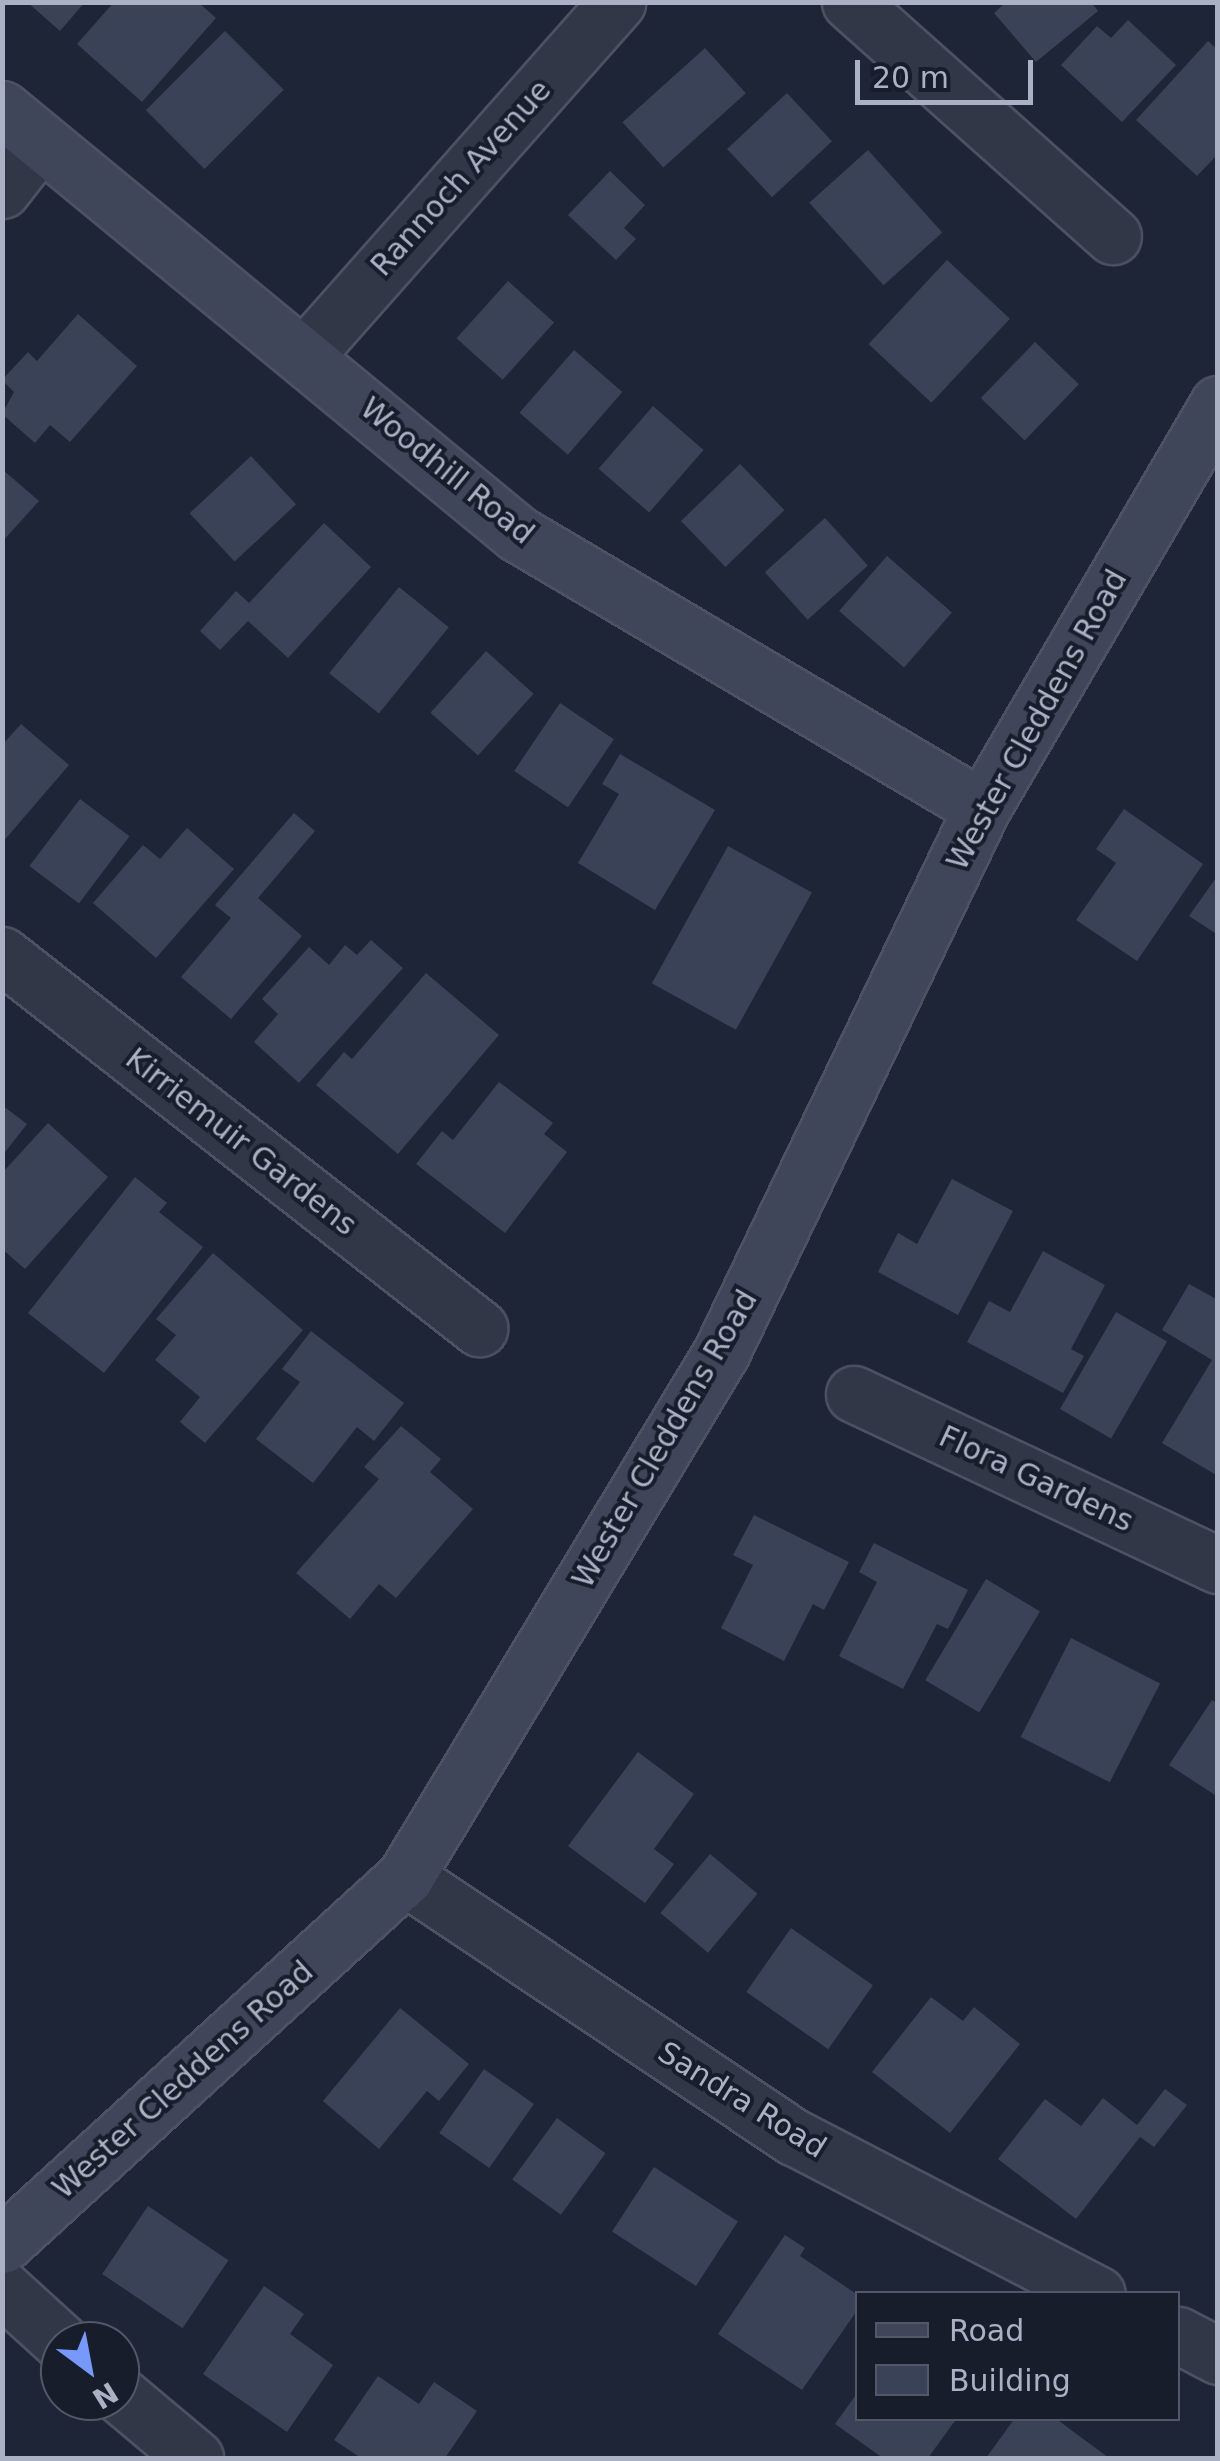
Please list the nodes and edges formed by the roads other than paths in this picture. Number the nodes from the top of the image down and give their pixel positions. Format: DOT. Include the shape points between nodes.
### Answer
graph roads {
  1 [pos="617,2"];
  2 [pos="850,2"];
  3 [pos="20,126"];
  4 [pos="2,190"];
  5 [pos="1113,236"];
  6 [pos="306,354"];
  7 [pos="1218,404"];
  8 [pos="982,808"];
  9 [pos="2,956"];
  10 [pos="479,1328"];
  11 [pos="854,1394"];
  12 [pos="1218,1565"];
  13 [pos="405,1877"];
  14 [pos="2,2245"];
  15 [pos="2,2288"];
  16 [pos="1091,2291"];
  17 [pos="40,2323"];
  18 [pos="1180,2336"];
  19 [pos="1218,2356"];
  20 [pos="140,2413"];
  21 [pos="195,2458"];
  1 -- 6 [label="street, Rannoch Avenue"];
  2 -- 5 [label="street"];
  3 -- 4 [label="street"];
  3 -- 6 [label="street, Woodhill Road"];
  6 -- 8 [label="street, Woodhill Road" via="518,534"];
  7 -- 8 [label="street, Wester Cleddens Road"];
  8 -- 13 [label="street, Wester Cleddens Road" via="722,1353"];
  9 -- 10 [label="street, Kirriemuir Gardens"];
  11 -- 12 [label="street, Flora Gardens"];
  13 -- 14 [label="street, Wester Cleddens Road"];
  13 -- 16 [label="street, Sandra Road" via="794,2138"];
  15 -- 17 [label="street"];
  18 -- 19 [label="street"];
  20 -- 21 [label="street"];
}
